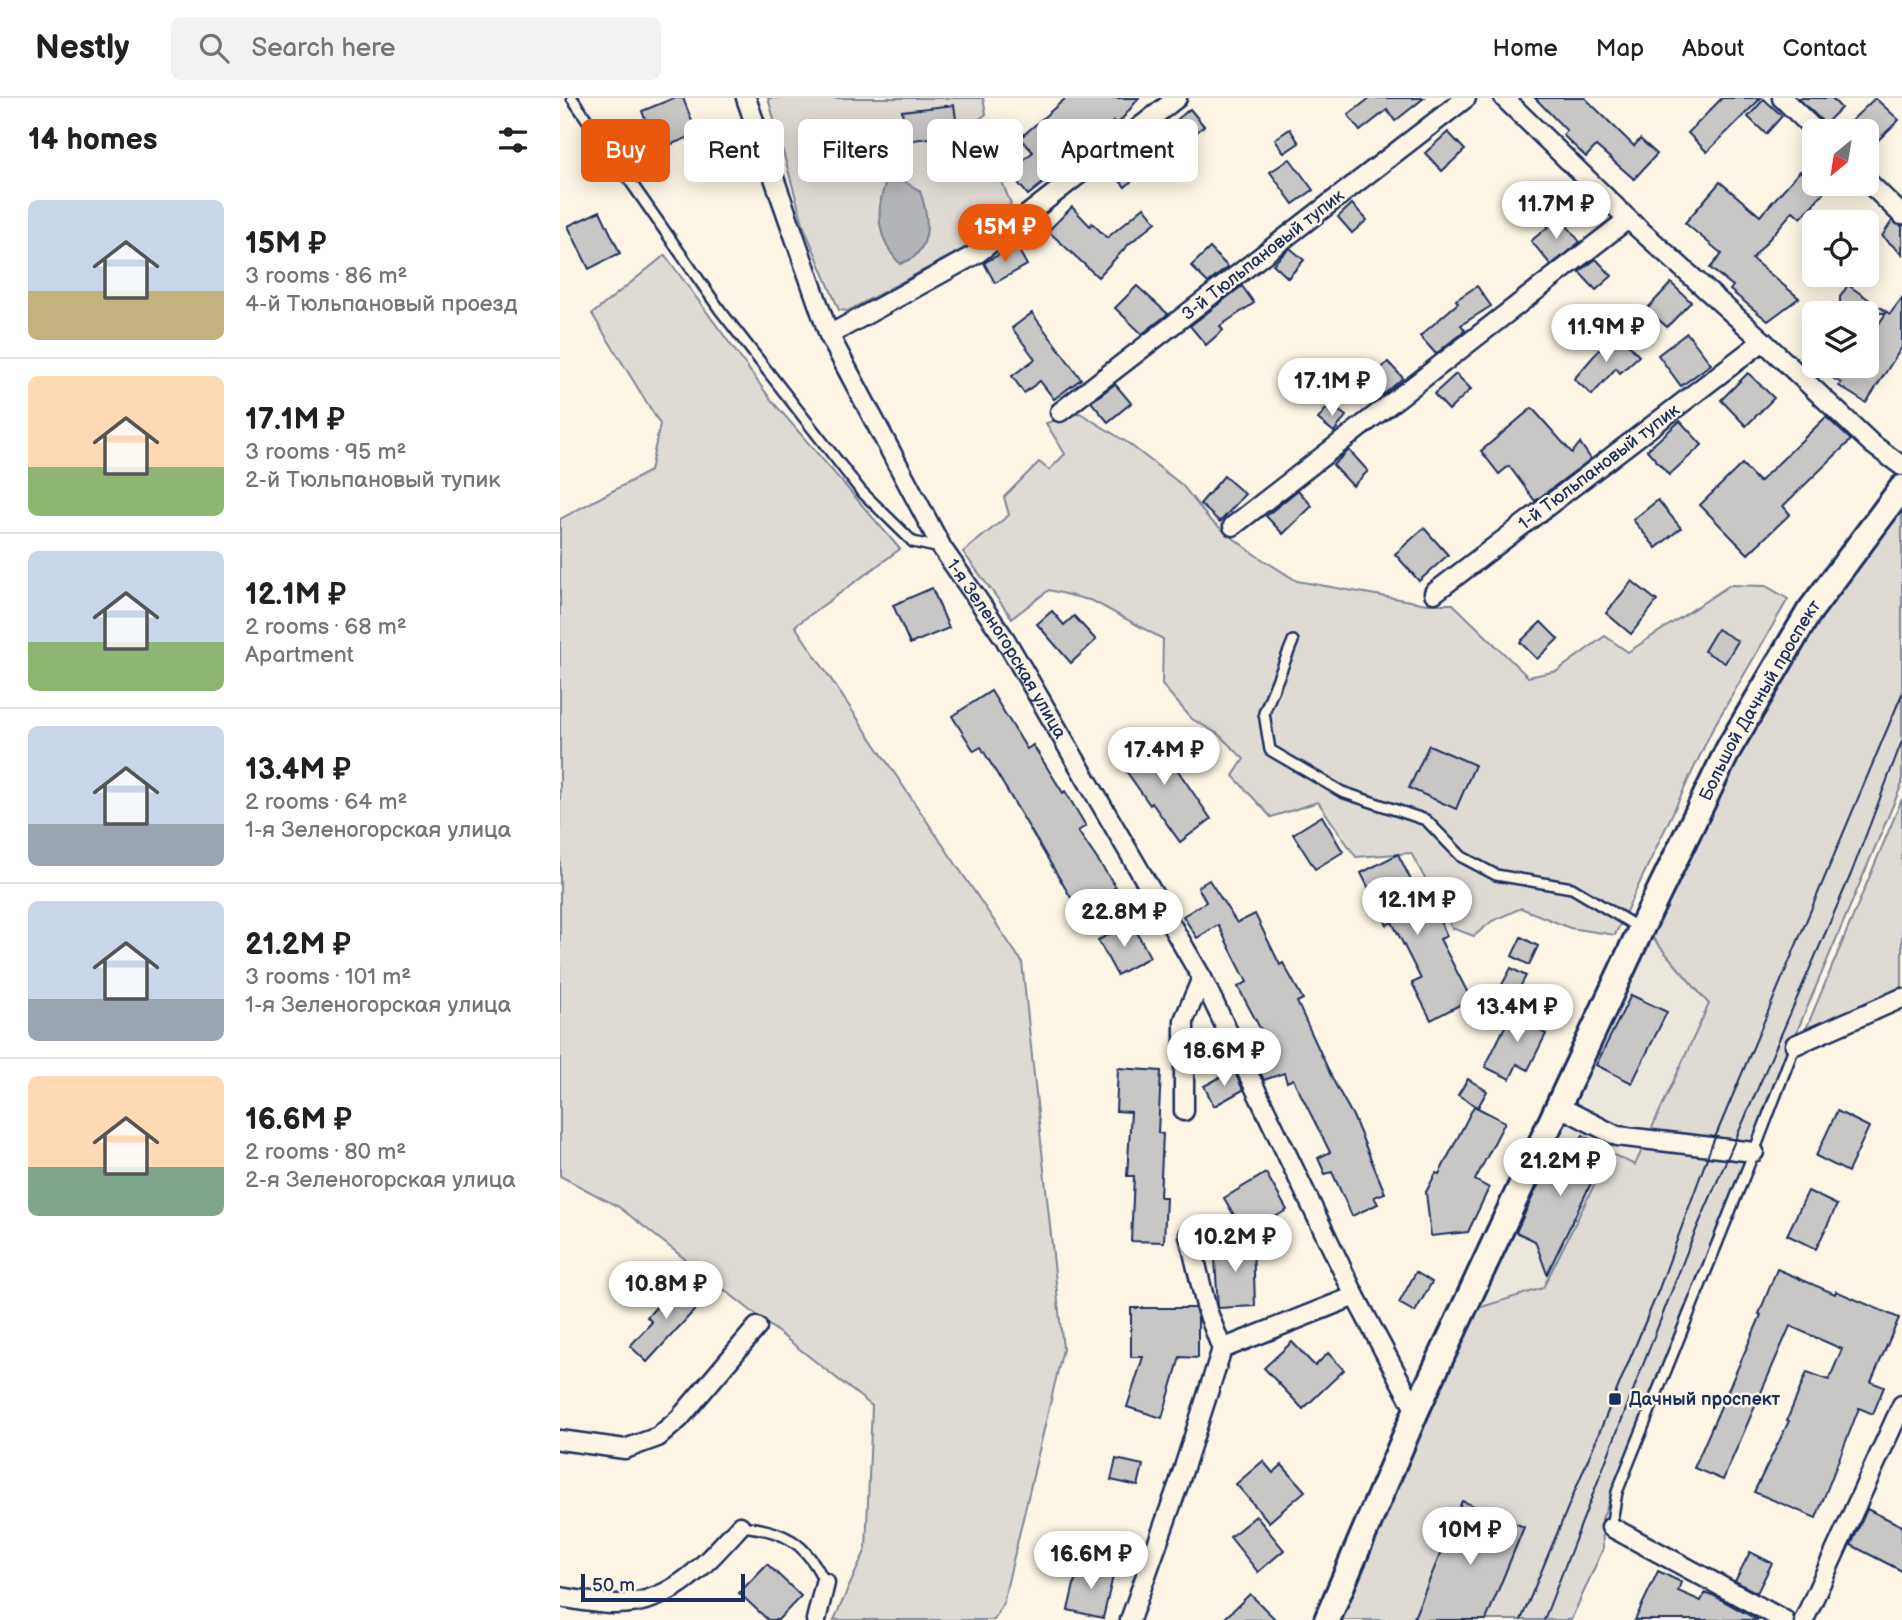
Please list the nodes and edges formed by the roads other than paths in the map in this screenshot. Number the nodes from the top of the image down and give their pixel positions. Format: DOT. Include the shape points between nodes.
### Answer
graph roads {
  1 [pos="572,98"];
  2 [pos="746,98"];
  3 [pos="1177,98"];
  4 [pos="1465,98"];
  5 [pos="1504,98"];
  6 [pos="1782,98"];
  7 [pos="1804,119"];
  8 [pos="1880,194"];
  9 [pos="1902,215"];
  10 [pos="1628,219"];
  11 [pos="829,335"];
  12 [pos="1763,341"];
  13 [pos="1060,412"];
  14 [pos="1902,466"];
  15 [pos="1902,488"];
  16 [pos="1233,526"];
  17 [pos="942,548"];
  18 [pos="1434,593"];
  19 [pos="1293,641"];
  20 [pos="1641,929"];
  21 [pos="1202,978"];
  22 [pos="1902,998"];
  23 [pos="1795,1045"];
  24 [pos="1558,1106"];
  25 [pos="1184,1111"];
  26 [pos="1754,1152"];
  27 [pos="1189,1235"];
  28 [pos="1355,1296"];
  29 [pos="757,1327"];
  30 [pos="1222,1349"];
  31 [pos="1902,1405"];
  32 [pos="1416,1411"];
  33 [pos="560,1440"];
  34 [pos="740,1525"];
  35 [pos="1611,1527"];
  36 [pos="825,1583"];
  37 [pos="560,1597"];
  38 [pos="816,1620"];
  39 [pos="1130,1620"];
  40 [pos="1327,1620"];
  41 [pos="1784,1620"];
  42 [pos="1804,1620"];
  1 -- 17 [label="lane" via="720,310 861,491 914,542"];
  2 -- 11 [label="street, 1-я Зеленогорская улица"];
  3 -- 11 [label="street" via="978,253"];
  4 -- 13 [label="street, 3-й Тюльпановый тупик"];
  5 -- 10 [label="street"];
  6 -- 7 [label="street"];
  8 -- 9 [label="street"];
  10 -- 12 [label="street"];
  10 -- 16 [label="street"];
  11 -- 17 [label="street, 1-я Зеленогорская улица"];
  12 -- 14 [label="street"];
  12 -- 18 [label="street, 1-й Тюльпановый тупик"];
  15 -- 20 [label="main road, Большой Дачный проспект" via="1809,612 1729,748"];
  17 -- 21 [label="street, 1-я Зеленогорская улица" via="1005,639"];
  19 -- 20 [label="lane" via="1264,713 1270,750 1342,792 1426,820 1462,857 1496,875 1572,888"];
  20 -- 24 [label="main road"];
  21 -- 25 [label="street" via="1184,1020"];
  21 -- 28 [label="street, 1-я Зеленогорская улица"];
  22 -- 23 [label="street"];
  23 -- 26 [label="lane"];
  24 -- 26 [label="street" via="1617,1136"];
  24 -- 32 [label="main road"];
  26 -- 35 [label="lane" via="1617,1492"];
  27 -- 30 [label="street" via="1206,1310"];
  28 -- 30 [label="street"];
  28 -- 32 [label="street, 1-я Зеленогорская улица"];
  29 -- 33 [label="street" via="658,1437 625,1449"];
  30 -- 39 [label="street"];
  31 -- 42 [label="street"];
  32 -- 40 [label="main road"];
  34 -- 36 [label="lane" via="768,1528 796,1543 814,1560"];
  34 -- 37 [label="street" via="693,1577 657,1597 616,1605"];
  35 -- 41 [label="street"];
  36 -- 38 [label="street"];
}
